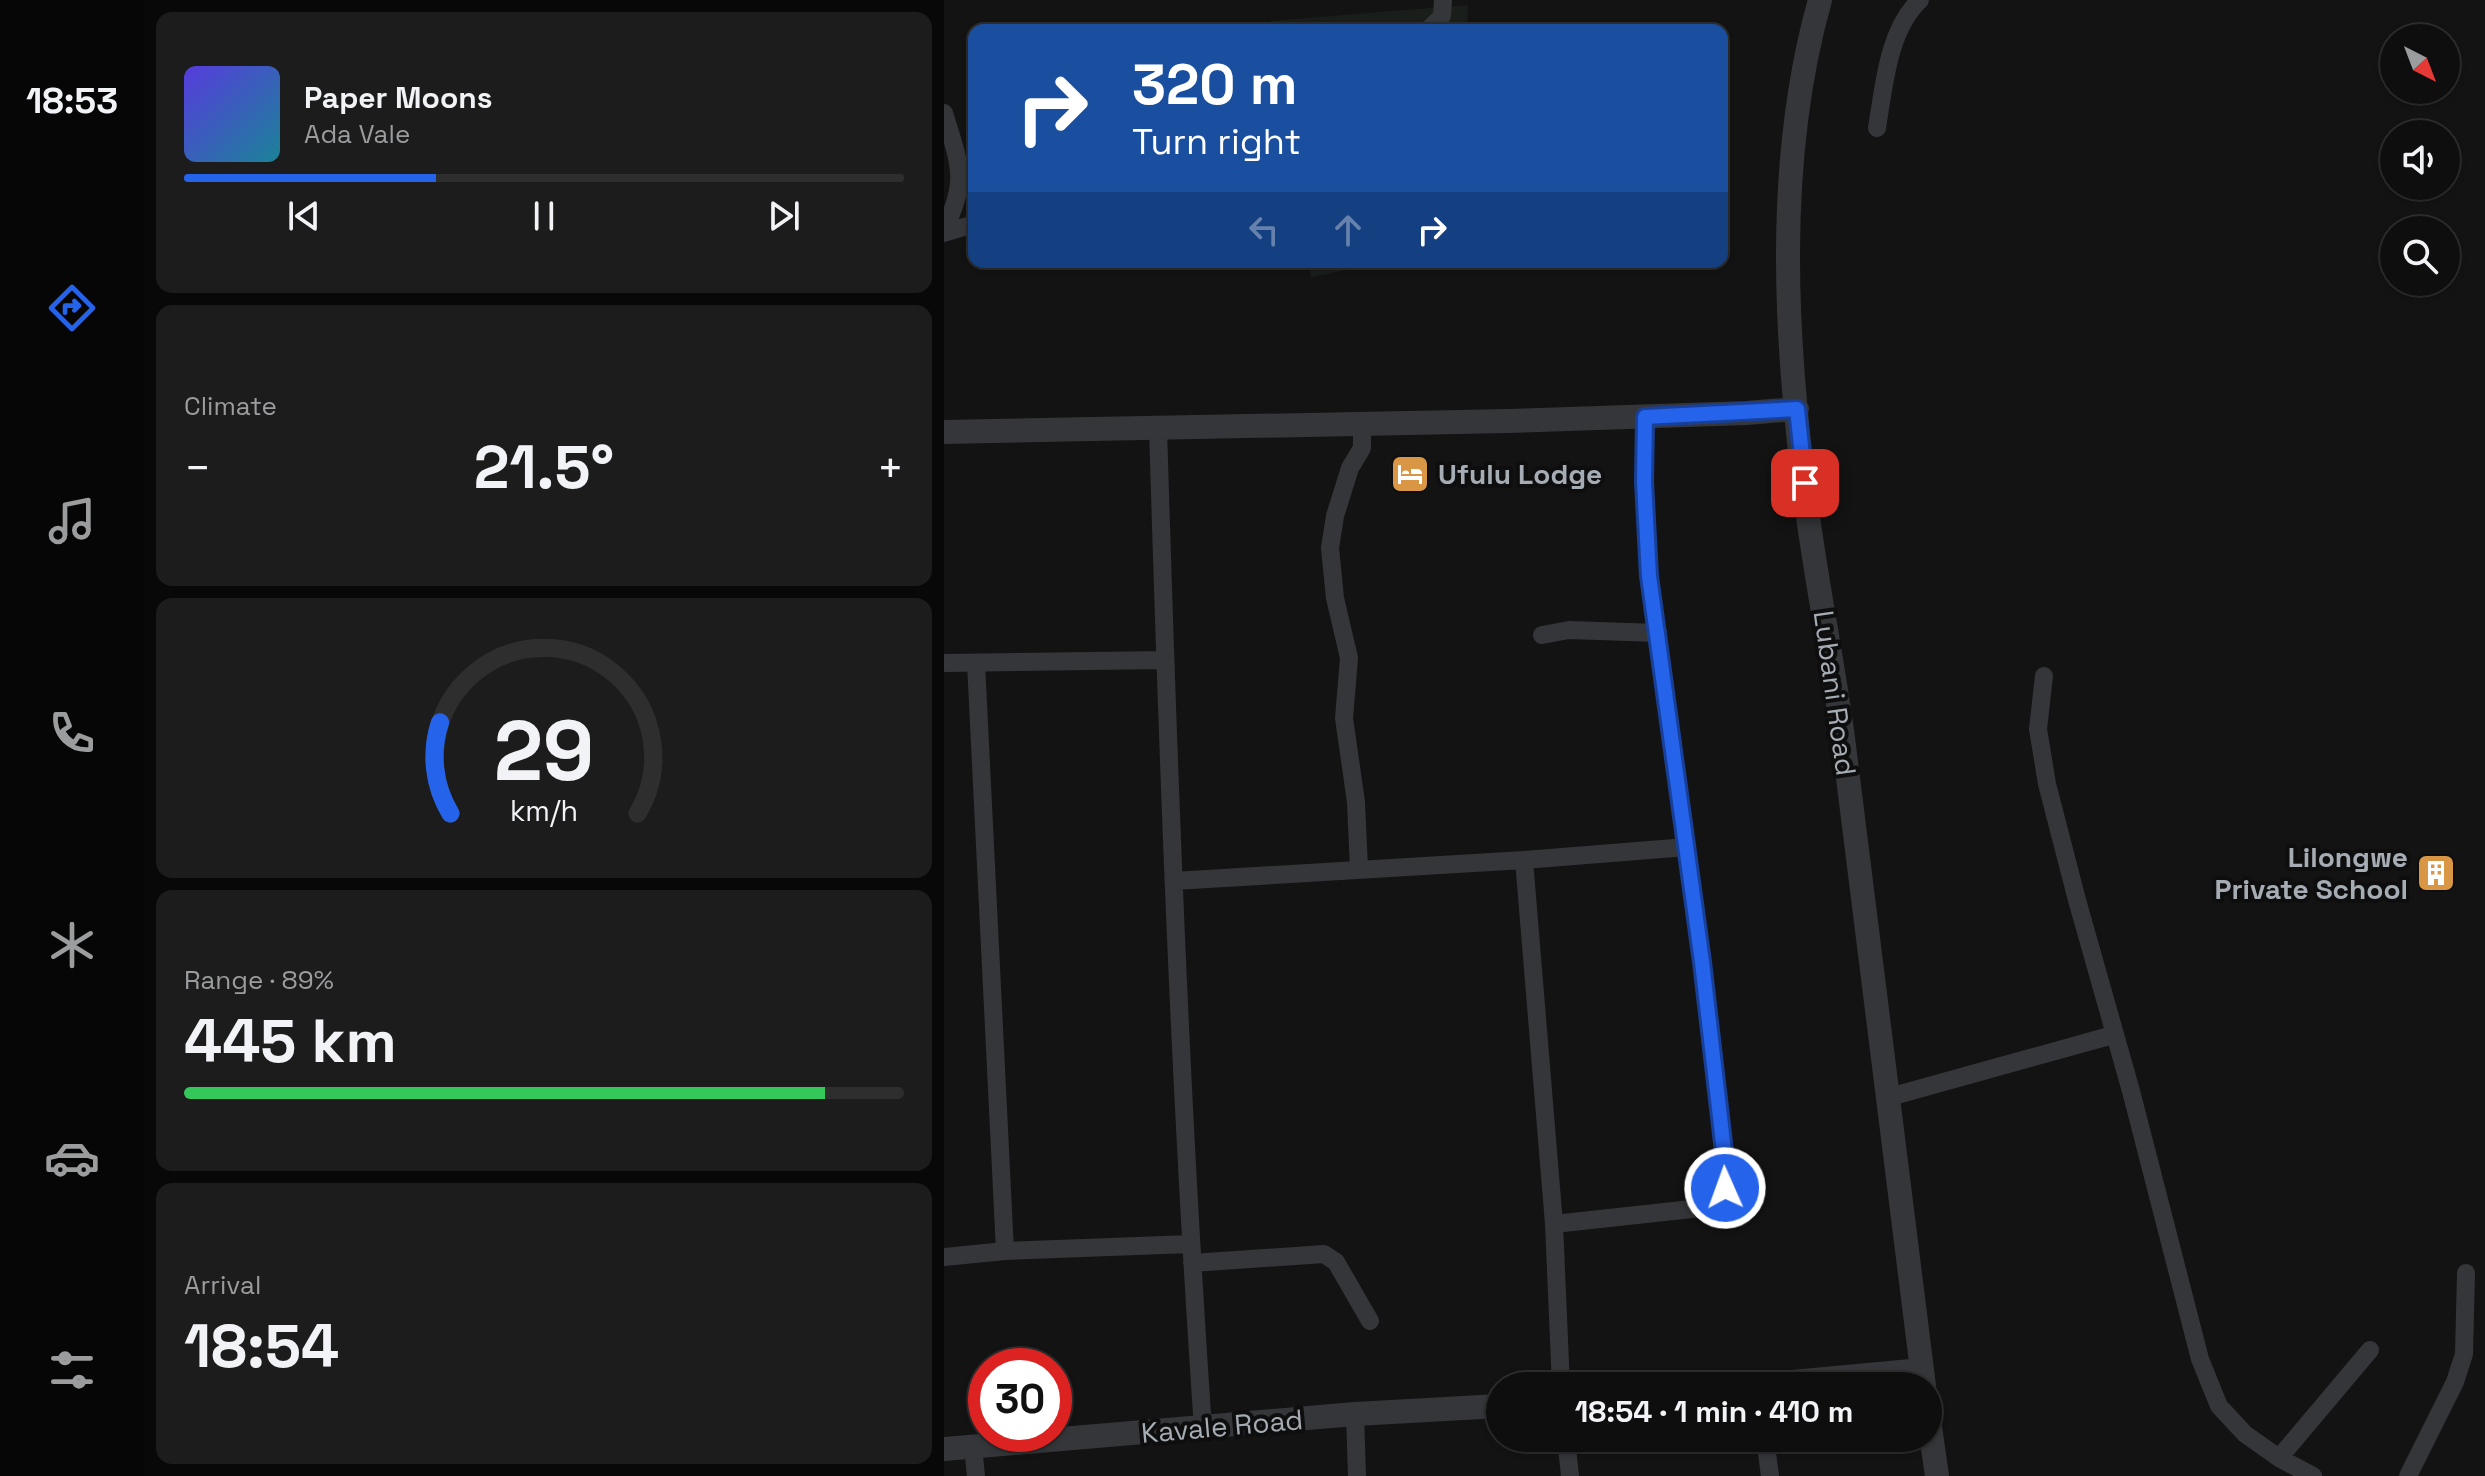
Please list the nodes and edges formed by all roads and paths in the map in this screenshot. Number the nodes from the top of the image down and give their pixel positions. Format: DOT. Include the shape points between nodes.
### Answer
graph roads {
  1 [pos="1443,0"];
  2 [pos="1820,0"];
  3 [pos="1920,0"];
  4 [pos="1434,24"];
  5 [pos="944,113"];
  6 [pos="1877,128"];
  7 [pos="968,225"];
  8 [pos="944,231"];
  9 [pos="1797,409"];
  10 [pos="1645,417"];
  11 [pos="1362,423"];
  12 [pos="1158,428"];
  13 [pos="944,432"];
  14 [pos="1658,633"];
  15 [pos="1542,635"];
  16 [pos="1165,660"];
  17 [pos="944,663"];
  18 [pos="976,663"];
  19 [pos="2044,676"];
  20 [pos="1687,847"];
  21 [pos="1524,860"];
  22 [pos="1359,869"];
  23 [pos="1174,881"];
  24 [pos="2113,1035"];
  25 [pos="1886,1098"];
  26 [pos="1554,1224"];
  27 [pos="1191,1244"];
  28 [pos="1005,1251"];
  29 [pos="944,1257"];
  30 [pos="1192,1263"];
  31 [pos="2466,1273"];
  32 [pos="1370,1321"];
  33 [pos="2370,1350"];
  34 [pos="1560,1372"];
  35 [pos="1922,1372"];
  36 [pos="1486,1407"];
  37 [pos="1355,1414"];
  38 [pos="1203,1428"];
  39 [pos="1072,1439"];
  40 [pos="968,1447"];
  41 [pos="944,1449"];
  42 [pos="974,1452"];
  43 [pos="1567,1452"];
  44 [pos="1767,1452"];
  45 [pos="1934,1452"];
  46 [pos="2288,1467"];
  47 [pos="976,1476"];
  48 [pos="1357,1476"];
  49 [pos="1570,1476"];
  50 [pos="1770,1476"];
  51 [pos="1937,1476"];
  52 [pos="2313,1476"];
  53 [pos="2408,1476"];
  1 -- 4 [label="street" via="1442,16"];
  2 -- 9 [label="street, Lubani Road" via="1800,92 1790,195"];
  3 -- 6 [label="street" via="1898,32"];
  5 -- 8 [label="street" via="960,188"];
  7 -- 8 [label="street"];
  9 -- 10 [label="street"];
  9 -- 25 [label="street, Lubani Road"];
  10 -- 11 [label="street"];
  10 -- 14 [label="street" via="1649,576"];
  11 -- 12 [label="street"];
  11 -- 22 [label="street" via="1362,448 1350,468 1330,548 1349,658 1344,718"];
  12 -- 13 [label="street"];
  12 -- 16 [label="street"];
  14 -- 15 [label="street" via="1569,630"];
  14 -- 20 [label="street"];
  16 -- 18 [label="street"];
  16 -- 23 [label="street"];
  17 -- 18 [label="street"];
  18 -- 28 [label="street"];
  19 -- 24 [label="street" via="2038,729 2047,784"];
  20 -- 21 [label="street"];
  20 -- 26 [label="street" via="1725,1188 1720,1198 1701,1208"];
  21 -- 22 [label="street"];
  21 -- 26 [label="street"];
  22 -- 23 [label="street"];
  23 -- 27 [label="street"];
  24 -- 25 [label="street"];
  24 -- 46 [label="street" via="2209,1385 2236,1425"];
  25 -- 35 [label="street, Lubani Road"];
  26 -- 34 [label="street"];
  27 -- 28 [label="street"];
  27 -- 30 [label="street"];
  28 -- 29 [label="street"];
  30 -- 32 [label="street" via="1324,1254 1336,1262"];
  30 -- 38 [label="street"];
  31 -- 53 [label="street" via="2464,1354"];
  33 -- 46 [label="street"];
  36 -- 37 [label="street, Kavale Road"];
  37 -- 38 [label="street, Kavale Road"];
  37 -- 48 [label="street"];
  38 -- 39 [label="street, Kavale Road"];
  40 -- 41 [label="street, Kavale Road"];
  42 -- 47 [label="street"];
  43 -- 49 [label="street"];
  44 -- 50 [label="street"];
  45 -- 51 [label="street"];
  46 -- 52 [label="street"];
}
